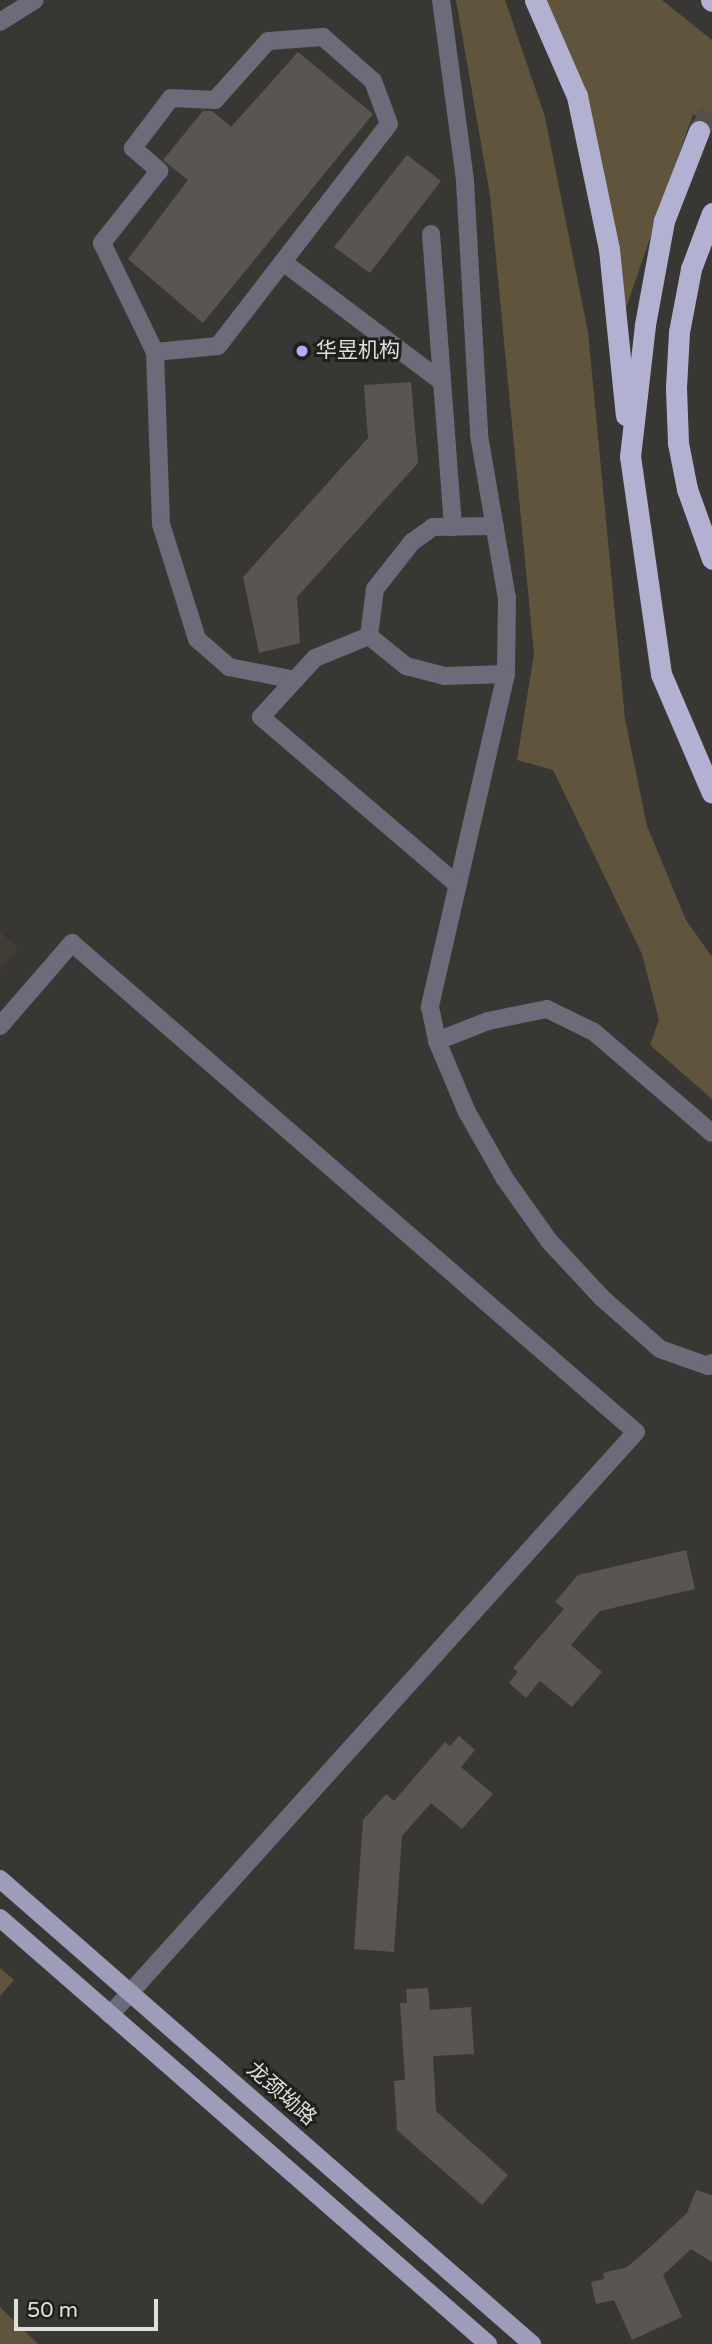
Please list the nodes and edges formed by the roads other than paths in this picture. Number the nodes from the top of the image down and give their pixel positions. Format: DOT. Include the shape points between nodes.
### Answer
graph roads {
  1 [pos="35,0"];
  2 [pos="441,0"];
  3 [pos="535,0"];
  4 [pos="0,22"];
  5 [pos="699,131"];
  6 [pos="712,213"];
  7 [pos="431,234"];
  8 [pos="283,262"];
  9 [pos="155,352"];
  10 [pos="442,382"];
  11 [pos="630,456"];
  12 [pos="495,526"];
  13 [pos="453,527"];
  14 [pos="712,559"];
  15 [pos="369,636"];
  16 [pos="506,674"];
  17 [pos="295,680"];
  18 [pos="712,793"];
  19 [pos="458,885"];
  20 [pos="0,1026"];
  21 [pos="438,1041"];
  22 [pos="712,1133"];
  23 [pos="712,1363"];
  24 [pos="0,1879"];
  25 [pos="0,1918"];
  26 [pos="130,1993"];
  27 [pos="110,2015"];
  28 [pos="488,2344"];
  29 [pos="532,2344"];
  1 -- 4 [label="street"];
  2 -- 12 [label="street" via="465,181 479,435"];
  3 -- 11 [label="highway" via="577,96 602,215"];
  5 -- 11 [label="highway" via="664,221 645,325"];
  6 -- 14 [label="highway" via="691,269 679,332 676,388 678,443 687,489"];
  7 -- 10 [label="street"];
  8 -- 9 [label="street" via="218,346"];
  8 -- 9 [label="street" via="389,124 373,81 323,37 268,41 215,100 172,98 133,148 159,171 102,243"];
  8 -- 10 [label="street"];
  9 -- 17 [label="street" via="161,524 197,639 229,667"];
  10 -- 13 [label="street"];
  11 -- 18 [label="highway" via="661,674"];
  12 -- 13 [label="street"];
  12 -- 16 [label="street" via="507,598"];
  13 -- 15 [label="street" via="433,527 412,542 375,589"];
  15 -- 16 [label="street" via="406,666 432,673"];
  15 -- 17 [label="street" via="315,658"];
  16 -- 19 [label="street"];
  17 -- 19 [label="street" via="261,717"];
  19 -- 21 [label="street" via="430,1007"];
  20 -- 26 [label="street" via="72,943 636,1432"];
  21 -- 22 [label="street" via="488,1021 547,1009 594,1032"];
  21 -- 23 [label="street" via="467,1112 505,1179 550,1241 602,1298 660,1349 708,1366"];
  24 -- 26 [label="main road, 龙颈坳路"];
  25 -- 27 [label="main road"];
  26 -- 27 [label="street"];
  26 -- 29 [label="main road, 龙颈坳路"];
  27 -- 28 [label="main road"];
}
